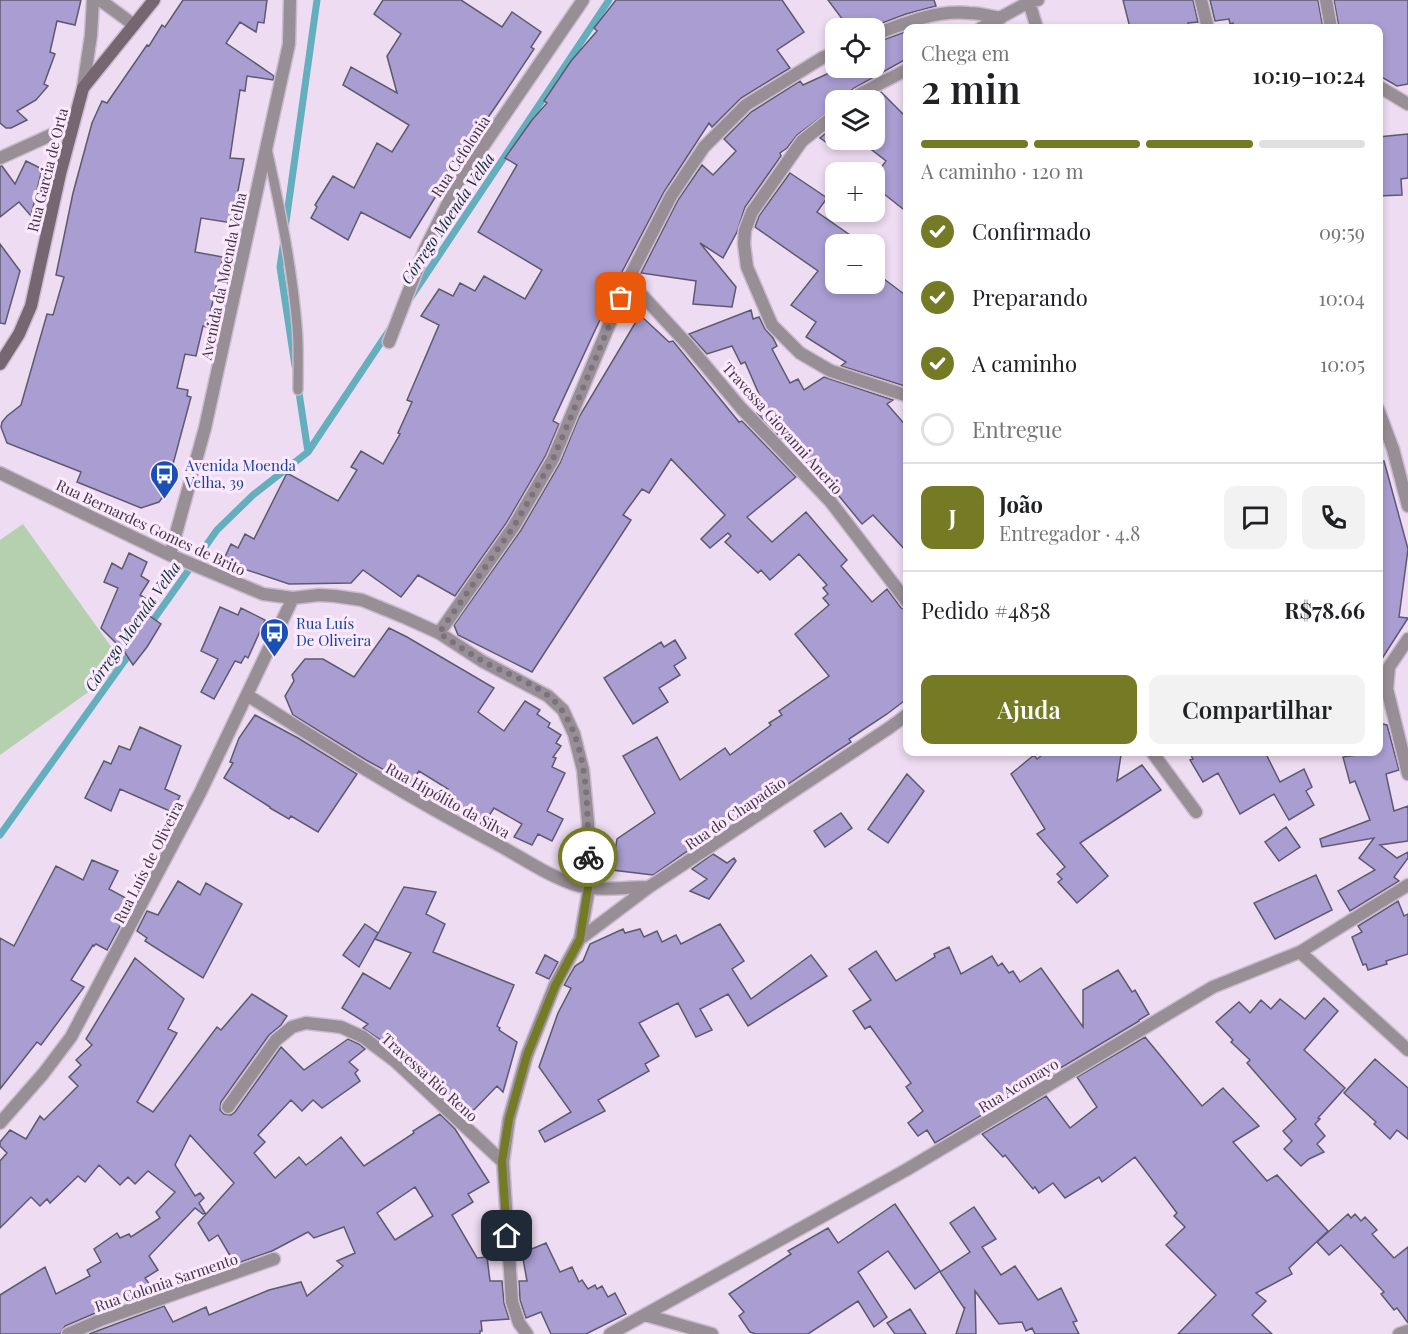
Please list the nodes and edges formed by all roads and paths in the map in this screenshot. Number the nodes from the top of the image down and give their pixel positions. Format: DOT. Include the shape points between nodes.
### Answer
graph roads {
  1 [pos="93,0"];
  2 [pos="100,0"];
  3 [pos="154,0"];
  4 [pos="290,0"];
  5 [pos="583,0"];
  6 [pos="1201,0"];
  7 [pos="1326,0"];
  8 [pos="1031,1"];
  9 [pos="1001,18"];
  10 [pos="989,24"];
  11 [pos="1036,24"];
  12 [pos="1207,24"];
  13 [pos="1330,24"];
  14 [pos="134,25"];
  15 [pos="885,30"];
  16 [pos="825,57"];
  17 [pos="903,72"];
  18 [pos="83,88"];
  19 [pos="1383,89"];
  20 [pos="868,90"];
  21 [pos="1408,104"];
  22 [pos="825,123"];
  23 [pos="73,125"];
  24 [pos="266,147"];
  25 [pos="0,158"];
  26 [pos="628,280"];
  27 [pos="388,342"];
  28 [pos="0,364"];
  29 [pos="298,390"];
  30 [pos="903,394"];
  31 [pos="1383,422"];
  32 [pos="0,473"];
  33 [pos="1408,506"];
  34 [pos="170,555"];
  35 [pos="903,597"];
  36 [pos="293,598"];
  37 [pos="439,633"];
  38 [pos="1408,639"];
  39 [pos="247,695"];
  40 [pos="903,717"];
  41 [pos="1155,756"];
  42 [pos="1408,774"];
  43 [pos="1196,812"];
  44 [pos="1408,885"];
  45 [pos="649,887"];
  46 [pos="588,888"];
  47 [pos="580,939"];
  48 [pos="1300,952"];
  49 [pos="1408,1050"];
  50 [pos="228,1107"];
  51 [pos="0,1123"];
  52 [pos="502,1161"];
  53 [pos="274,1259"];
  54 [pos="645,1315"];
  55 [pos="1408,1331"];
  56 [pos="68,1334"];
  57 [pos="526,1334"];
  58 [pos="610,1334"];
  59 [pos="712,1334"];
  60 [pos="1399,1334"];
  1 -- 18 [label="street"];
  2 -- 14 [label="street"];
  3 -- 14 [label="street, Rua Garcia de Orta"];
  4 -- 24 [label="street, Avenida da Moenda Velha" via="289,44"];
  5 -- 27 [label="street, Rua Cefolonia" via="458,183 425,249"];
  6 -- 12 [label="street"];
  7 -- 13 [label="street"];
  8 -- 9 [label="street"];
  8 -- 11 [label="street"];
  9 -- 10 [label="street"];
  9 -- 15 [label="street" via="968,12 940,14"];
  14 -- 18 [label="street, Rua Garcia de Orta"];
  16 -- 26 [label="street" via="746,105 704,147 671,196"];
  17 -- 20 [label="street"];
  18 -- 23 [label="street, Rua Garcia de Orta"];
  19 -- 21 [label="street"];
  22 -- 30 [label="street" via="802,141 752,212 745,230 747,267 772,325 800,353 831,372"];
  23 -- 25 [label="street"];
  23 -- 28 [label="street, Rua Garcia de Orta" via="31,306"];
  24 -- 29 [label="lane" via="292,279"];
  24 -- 34 [label="street, Avenida da Moenda Velha" via="205,428"];
  26 -- 35 [label="street, Travessa Giovanni Anerio" via="741,408 822,492"];
  26 -- 37 [label="street" via="553,459 514,526"];
  31 -- 33 [label="street"];
  32 -- 34 [label="street, Rua Bernardes Gomes de Brito"];
  34 -- 36 [label="street, Rua Bernardes Gomes de Brito" via="263,594"];
  36 -- 37 [label="street, Rua Bernardes Gomes de Brito" via="319,595 362,600"];
  36 -- 39 [label="street, Rua Luís de Oliveira"];
  37 -- 46 [label="street, Rua Bernardes Gomes de Brito" via="548,696 563,710 583,770"];
  38 -- 42 [label="street" via="1389,667 1386,689"];
  39 -- 46 [label="street, Rua Hipólito da Silva" via="454,822 544,870"];
  39 -- 51 [label="street, Rua Luís de Oliveira" via="157,879 72,1037"];
  40 -- 45 [label="street, Rua do Chapadão"];
  41 -- 43 [label="street"];
  44 -- 48 [label="street, Rua Acomayo"];
  45 -- 46 [label="street, Rua Hipólito da Silva"];
  45 -- 47 [label="street, Rua do Chapadão"];
  46 -- 47 [label="street, Rua Bernardes Gomes de Brito"];
  47 -- 52 [label="street" via="555,986 527,1055"];
  48 -- 49 [label="street"];
  48 -- 54 [label="street, Rua Acomayo" via="1213,987 906,1170"];
  50 -- 52 [label="street, Travessa Rio Reno" via="276,1040 292,1027 306,1023 341,1027 363,1037 396,1062"];
  52 -- 57 [label="street" via="512,1302"];
  53 -- 56 [label="street, Rua Colonia Sarmento"];
  54 -- 58 [label="street, Rua Acomayo"];
  54 -- 59 [label="street"];
  55 -- 60 [label="street"];
}
